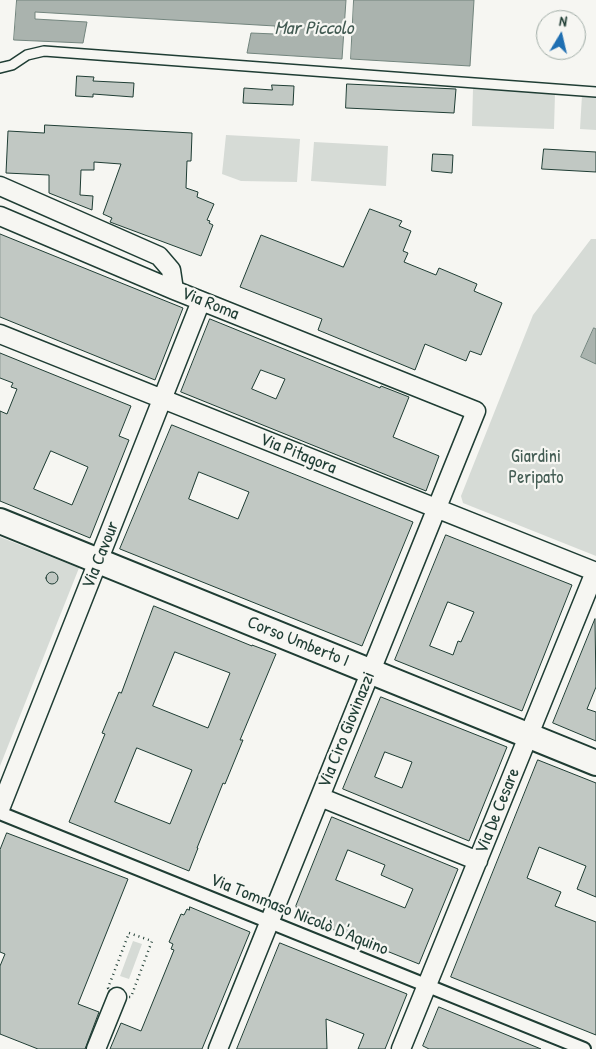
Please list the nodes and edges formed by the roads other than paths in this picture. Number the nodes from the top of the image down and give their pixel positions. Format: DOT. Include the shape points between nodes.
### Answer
graph roads {
  1 [pos="0,68"];
  2 [pos="596,92"];
  3 [pos="0,186"];
  4 [pos="0,216"];
  5 [pos="174,290"];
  6 [pos="202,301"];
  7 [pos="0,334"];
  8 [pos="162,400"];
  9 [pos="476,411"];
  10 [pos="436,509"];
  11 [pos="0,521"];
  12 [pos="98,561"];
  13 [pos="596,572"];
  14 [pos="371,671"];
  15 [pos="529,736"];
  16 [pos="596,762"];
  17 [pos="320,797"];
  18 [pos="0,809"];
  19 [pos="0,813"];
  20 [pos="478,861"];
  21 [pos="270,922"];
  22 [pos="427,986"];
  23 [pos="117,997"];
  24 [pos="96,1049"];
  25 [pos="218,1049"];
  26 [pos="401,1049"];
  27 [pos="584,1049"];
  1 -- 2 [label="lane" via="44,51"];
  3 -- 5 [label="street" via="158,256 171,270"];
  4 -- 5 [label="street, Via Roma"];
  5 -- 6 [label="street, Via Roma"];
  6 -- 8 [label="street, Via Cavour"];
  6 -- 9 [label="street, Via Roma"];
  7 -- 8 [label="street, Via Pitagora"];
  8 -- 10 [label="street, Via Pitagora"];
  8 -- 12 [label="street, Via Cavour"];
  9 -- 10 [label="street, Via Ciro Giovinazzi"];
  10 -- 13 [label="street, Via Pitagora"];
  10 -- 14 [label="street, Via Ciro Giovinazzi"];
  11 -- 12 [label="main road, Corso Umberto I"];
  12 -- 14 [label="main road, Corso Umberto I"];
  12 -- 18 [label="street, Via Cavour"];
  13 -- 15 [label="street, Via De Cesare"];
  14 -- 15 [label="main road, Corso Umberto I"];
  14 -- 17 [label="street, Via Ciro Giovinazzi"];
  15 -- 16 [label="main road, Corso Umberto I"];
  15 -- 20 [label="street, Via De Cesare"];
  17 -- 20 [label="street"];
  17 -- 21 [label="street, Via Ciro Giovinazzi"];
  19 -- 21 [label="street, Via Tommaso Nicolò D'Aquino"];
  20 -- 22 [label="street, Via De Cesare"];
  21 -- 22 [label="street, Via Tommaso Nicolò D'Aquino"];
  21 -- 25 [label="street, Via Ciro Giovinazzi"];
  22 -- 26 [label="street, Via De Cesare"];
  22 -- 27 [label="street, Via Tommaso Nicolò D'Aquino"];
  23 -- 24 [label="street"];
}
